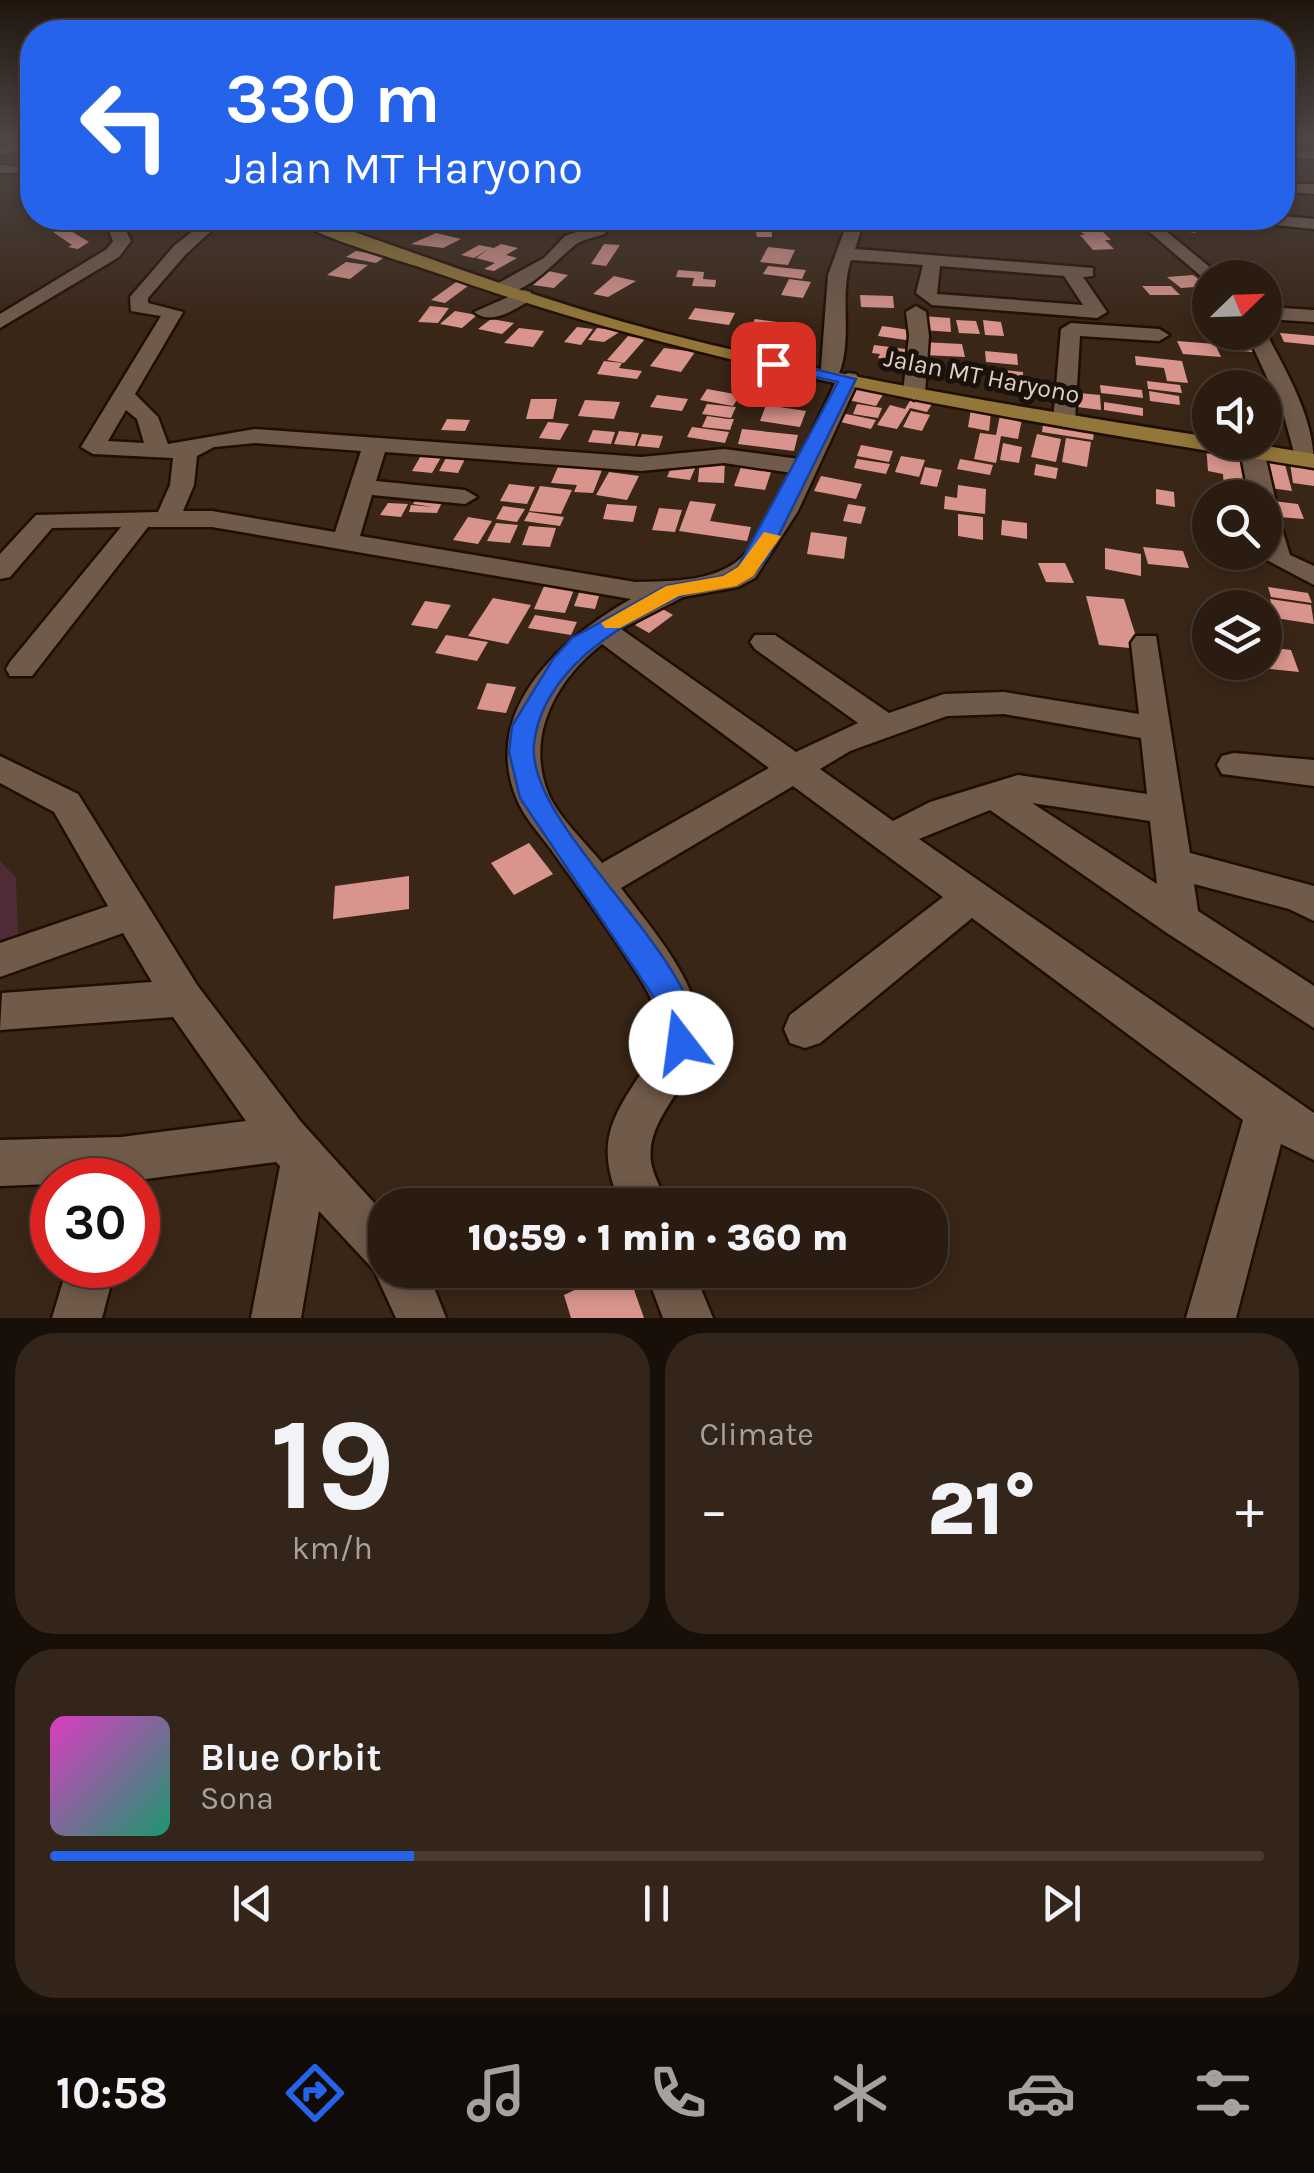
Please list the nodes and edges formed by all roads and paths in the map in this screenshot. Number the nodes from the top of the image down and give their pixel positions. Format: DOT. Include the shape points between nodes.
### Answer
graph roads {
  1 [pos="92,230"];
  2 [pos="114,230"];
  3 [pos="204,230"];
  4 [pos="343,230"];
  5 [pos="599,230"];
  6 [pos="853,230"];
  7 [pos="1156,230"];
  8 [pos="121,242"];
  9 [pos="846,254"];
  10 [pos="1192,260"];
  11 [pos="932,264"];
  12 [pos="1011,268"];
  13 [pos="1071,272"];
  14 [pos="1094,272"];
  15 [pos="502,289"];
  16 [pos="524,296"];
  17 [pos="1010,306"];
  18 [pos="484,312"];
  19 [pos="916,312"];
  20 [pos="1282,314"];
  21 [pos="1314,316"];
  22 [pos="0,322"];
  23 [pos="1159,336"];
  24 [pos="1268,350"];
  25 [pos="838,377"];
  26 [pos="914,393"];
  27 [pos="124,396"];
  28 [pos="1302,403"];
  29 [pos="1064,420"];
  30 [pos="1192,440"];
  31 [pos="375,445"];
  32 [pos="158,450"];
  33 [pos="186,452"];
  34 [pos="1282,455"];
  35 [pos="1311,460"];
  36 [pos="803,467"];
  37 [pos="364,488"];
  38 [pos="465,497"];
  39 [pos="155,518"];
  40 [pos="346,538"];
  41 [pos="447,541"];
  42 [pos="1282,561"];
  43 [pos="0,570"];
  44 [pos="1314,577"];
  45 [pos="674,590"];
  46 [pos="601,629"];
  47 [pos="765,642"];
  48 [pos="1146,642"];
  49 [pos="21,669"];
  50 [pos="886,726"];
  51 [pos="1157,729"];
  52 [pos="1234,766"];
  53 [pos="0,768"];
  54 [pos="792,770"];
  55 [pos="1314,773"];
  56 [pos="994,796"];
  57 [pos="1165,810"];
  58 [pos="892,837"];
  59 [pos="1173,864"];
  60 [pos="596,885"];
  61 [pos="970,898"];
  62 [pos="1314,905"];
  63 [pos="130,914"];
  64 [pos="1180,922"];
  65 [pos="7,958"];
  66 [pos="183,998"];
  67 [pos="1314,1009"];
  68 [pos="1,1015"];
  69 [pos="805,1029"];
  70 [pos="1267,1110"];
  71 [pos="1314,1138"];
  72 [pos="294,1149"];
  73 [pos="0,1162"];
  74 [pos="30,1164"];
  75 [pos="160,1165"];
  76 [pos="638,1188"];
  77 [pos="368,1232"];
  78 [pos="86,1288"];
  79 [pos="410,1288"];
  80 [pos="677,1288"];
  81 [pos="78,1318"];
  82 [pos="276,1318"];
  83 [pos="421,1318"];
  84 [pos="688,1318"];
  85 [pos="1212,1318"];
  1 -- 8 [label="street"];
  2 -- 8 [label="street"];
  3 -- 27 [label="street" via="139,297 138,307 173,312"];
  4 -- 15 [label="main road, Jalan MT Haryono"];
  5 -- 15 [label="street" via="571,240 550,262"];
  6 -- 9 [label="street"];
  7 -- 10 [label="street"];
  8 -- 22 [label="street" via="86,272"];
  9 -- 11 [label="street"];
  9 -- 25 [label="street" via="837,275"];
  11 -- 12 [label="street"];
  11 -- 17 [label="street" via="927,297"];
  12 -- 13 [label="street"];
  12 -- 17 [label="street"];
  13 -- 14 [label="street"];
  13 -- 17 [label="street" via="1097,312"];
  15 -- 16 [label="main road, Jalan MT Haryono"];
  16 -- 18 [label="street"];
  16 -- 25 [label="main road, Jalan MT Haryono" via="656,337"];
  19 -- 26 [label="street"];
  20 -- 21 [label="street"];
  23 -- 29 [label="street" via="1071,329"];
  24 -- 28 [label="street"];
  25 -- 26 [label="main road, Jalan MT Haryono"];
  25 -- 36 [label="street"];
  26 -- 29 [label="main road, Jalan MT Haryono"];
  27 -- 32 [label="street" via="147,417"];
  27 -- 32 [label="street" via="93,447"];
  28 -- 35 [label="street"];
  29 -- 30 [label="main road, Jalan MT Haryono"];
  31 -- 33 [label="street" via="255,436 209,441"];
  31 -- 36 [label="street" via="641,464 724,456"];
  31 -- 37 [label="street"];
  32 -- 33 [label="street"];
  33 -- 39 [label="street" via="182,485"];
  34 -- 35 [label="main road, Jalan MT Haryono"];
  36 -- 45 [label="street" via="773,534 746,571 729,581"];
  37 -- 38 [label="street"];
  37 -- 40 [label="street"];
  39 -- 40 [label="street"];
  39 -- 43 [label="street" via="45,520"];
  39 -- 49 [label="street"];
  40 -- 41 [label="street"];
  40 -- 45 [label="street" via="634,591"];
  42 -- 44 [label="street"];
  45 -- 46 [label="street"];
  46 -- 54 [label="street"];
  46 -- 60 [label="street" via="562,664 524,726 521,752 533,798"];
  47 -- 50 [label="street"];
  48 -- 51 [label="street"];
  50 -- 51 [label="street" via="944,705 975,702"];
  50 -- 54 [label="street"];
  51 -- 57 [label="street"];
  52 -- 55 [label="street"];
  53 -- 63 [label="street" via="66,803"];
  54 -- 58 [label="street"];
  54 -- 60 [label="street"];
  56 -- 57 [label="street" via="1018,788"];
  56 -- 58 [label="street"];
  56 -- 64 [label="street"];
  57 -- 59 [label="street"];
  58 -- 61 [label="street"];
  59 -- 62 [label="street"];
  59 -- 64 [label="street"];
  60 -- 76 [label="street" via="678,1012 681,1043 631,1135 628,1162"];
  61 -- 69 [label="street"];
  61 -- 70 [label="street"];
  63 -- 65 [label="street"];
  63 -- 66 [label="street"];
  64 -- 67 [label="street"];
  65 -- 68 [label="street"];
  66 -- 68 [label="street"];
  66 -- 72 [label="street"];
  70 -- 71 [label="street"];
  70 -- 85 [label="street"];
  72 -- 75 [label="street"];
  72 -- 77 [label="street"];
  72 -- 82 [label="street"];
  73 -- 74 [label="street"];
  78 -- 81 [label="street"];
  79 -- 83 [label="street"];
  80 -- 84 [label="street"];
}
